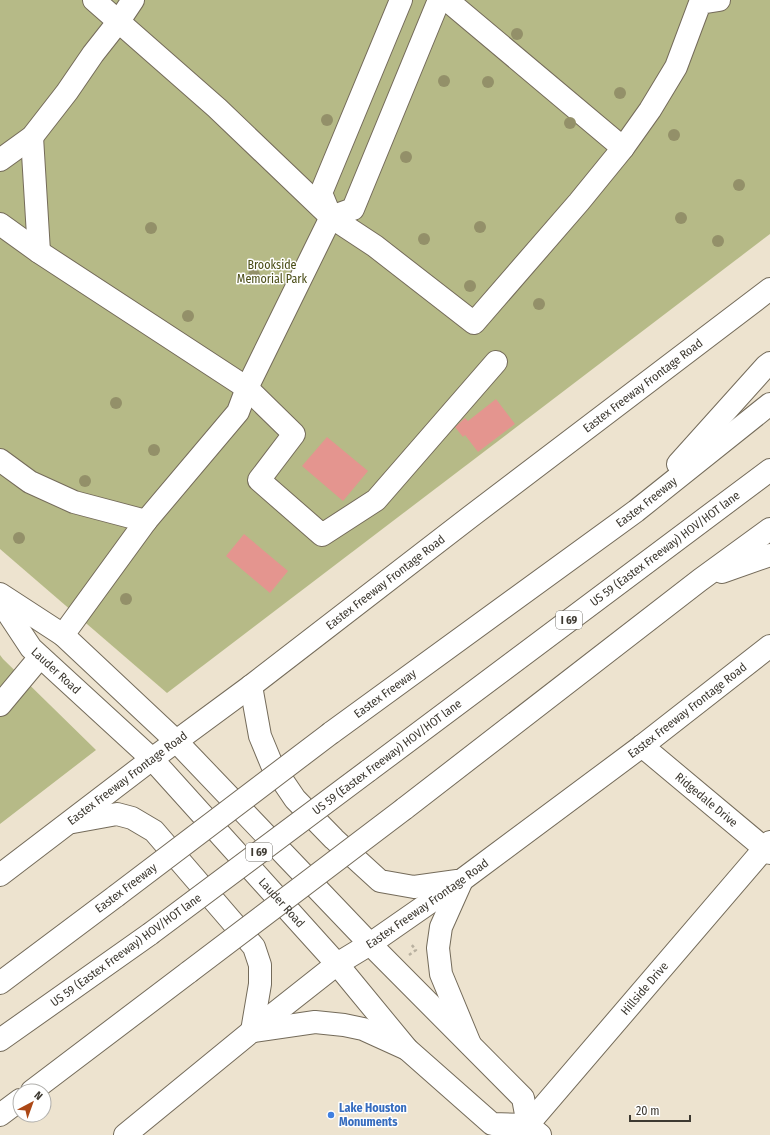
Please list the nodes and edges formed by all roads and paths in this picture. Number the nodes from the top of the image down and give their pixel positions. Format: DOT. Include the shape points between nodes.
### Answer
graph roads {
  1 [pos="94,0"];
  2 [pos="133,0"];
  3 [pos="401,0"];
  4 [pos="439,0"];
  5 [pos="447,0"];
  6 [pos="707,1"];
  7 [pos="119,21"];
  8 [pos="32,137"];
  9 [pos="623,148"];
  10 [pos="0,160"];
  11 [pos="331,217"];
  12 [pos="0,224"];
  13 [pos="39,252"];
  14 [pos="770,289"];
  15 [pos="496,362"];
  16 [pos="770,363"];
  17 [pos="247,388"];
  18 [pos="770,404"];
  19 [pos="0,460"];
  20 [pos="770,470"];
  21 [pos="636,511"];
  22 [pos="146,521"];
  23 [pos="770,529"];
  24 [pos="770,556"];
  25 [pos="700,580"];
  26 [pos="0,594"];
  27 [pos="0,601"];
  28 [pos="63,635"];
  29 [pos="770,646"];
  30 [pos="40,657"];
  31 [pos="251,686"];
  32 [pos="0,705"];
  33 [pos="176,741"];
  34 [pos="642,746"];
  35 [pos="152,759"];
  36 [pos="70,822"];
  37 [pos="768,848"];
  38 [pos="0,875"];
  39 [pos="462,880"];
  40 [pos="370,944"];
  41 [pos="337,964"];
  42 [pos="0,983"];
  43 [pos="252,1031"];
  44 [pos="0,1040"];
  45 [pos="470,1044"];
  46 [pos="407,1049"];
  47 [pos="43,1083"];
  48 [pos="12,1106"];
  49 [pos="0,1115"];
  50 [pos="529,1132"];
  51 [pos="125,1135"];
  1 -- 7 [label="main road"];
  2 -- 7 [label="main road"];
  3 -- 11 [label="main road" via="321,193"];
  4 -- 11 [label="main road" via="353,209"];
  5 -- 9 [label="main road"];
  6 -- 9 [label="main road" via="676,67"];
  7 -- 8 [label="main road"];
  7 -- 11 [label="main road" via="217,108"];
  8 -- 10 [label="main road"];
  8 -- 13 [label="main road"];
  9 -- 11 [label="main road" via="474,323 375,246"];
  11 -- 17 [label="main road"];
  12 -- 13 [label="main road"];
  13 -- 17 [label="main road"];
  14 -- 31 [label="main road, Eastex Freeway Frontage Road"];
  15 -- 17 [label="main road" via="376,500 322,535 259,480 294,434"];
  16 -- 21 [label="main road"];
  17 -- 22 [label="main road" via="238,412"];
  18 -- 21 [label="main road, Eastex Freeway"];
  19 -- 22 [label="main road" via="30,482 74,502"];
  20 -- 44 [label="main road, US 59 (Eastex Freeway) HOV/HOT lane / I 69, bridge" via="150,934"];
  21 -- 42 [label="main road, Eastex Freeway, bridge" via="331,733"];
  22 -- 28 [label="main road"];
  23 -- 25 [label="main road"];
  24 -- 25 [label="main road"];
  25 -- 47 [label="main road, bridge" via="404,809"];
  26 -- 28 [label="main road"];
  27 -- 30 [label="main road, Lauder Road" via="31,648"];
  28 -- 33 [label="main road"];
  29 -- 34 [label="main road, Eastex Freeway Frontage Road"];
  30 -- 32 [label="main road"];
  30 -- 35 [label="main road, Lauder Road"];
  31 -- 33 [label="main road, Eastex Freeway Frontage Road"];
  31 -- 39 [label="main road" via="260,736 272,764 296,799 334,839 380,880 414,887"];
  33 -- 35 [label="main road, Eastex Freeway Frontage Road"];
  33 -- 40 [label="main road"];
  34 -- 37 [label="main road, Ridgedale Drive"];
  34 -- 39 [label="main road, Eastex Freeway Frontage Road"];
  35 -- 36 [label="main road, Eastex Freeway Frontage Road"];
  35 -- 41 [label="main road, Lauder Road"];
  36 -- 38 [label="main road, Eastex Freeway Frontage Road"];
  36 -- 43 [label="main road" via="117,814 132,818 154,831 254,947 260,965 260,984"];
  37 -- 50 [label="main road, Hillside Drive"];
  39 -- 40 [label="main road, Eastex Freeway Frontage Road"];
  39 -- 45 [label="main road" via="442,927 438,948 441,974"];
  40 -- 41 [label="main road, Eastex Freeway Frontage Road"];
  40 -- 45 [label="main road"];
  41 -- 43 [label="main road, Eastex Freeway Frontage Road"];
  41 -- 46 [label="main road, Lauder Road"];
  43 -- 46 [label="main road" via="315,1022 336,1024 363,1029"];
  43 -- 51 [label="main road, Eastex Freeway Frontage Road"];
  45 -- 50 [label="main road" via="523,1098"];
  46 -- 50 [label="main road, Lauder Road" via="492,1124"];
  48 -- 49 [label="main road"];
}
